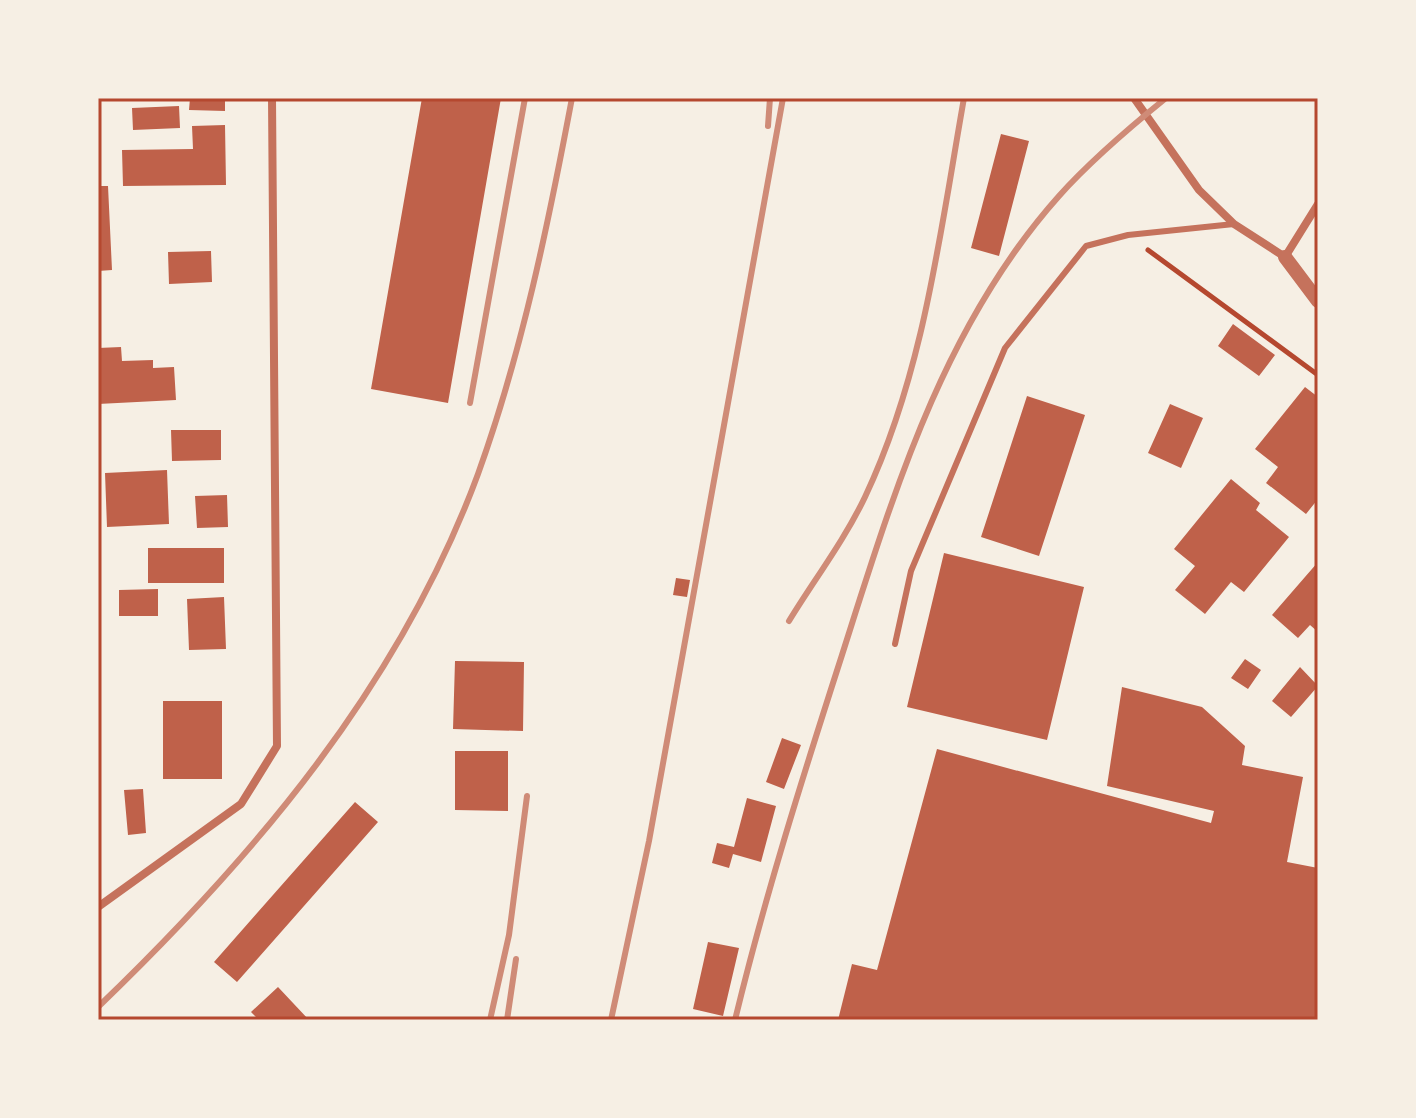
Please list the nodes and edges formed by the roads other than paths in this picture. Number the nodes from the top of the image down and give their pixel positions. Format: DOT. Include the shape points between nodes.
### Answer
graph roads {
  1 [pos="272,98"];
  2 [pos="1134,98"];
  3 [pos="1318,204"];
  4 [pos="1234,224"];
  5 [pos="1285,257"];
  6 [pos="1318,301"];
  7 [pos="895,644"];
  8 [pos="98,907"];
  1 -- 8 [label="street" via="277,746 241,804"];
  2 -- 4 [label="street" via="1199,190"];
  3 -- 5 [label="street"];
  4 -- 5 [label="street"];
  4 -- 7 [label="lane" via="1128,235 1086,246 1005,348 911,571"];
  5 -- 6 [label="street"];
}
